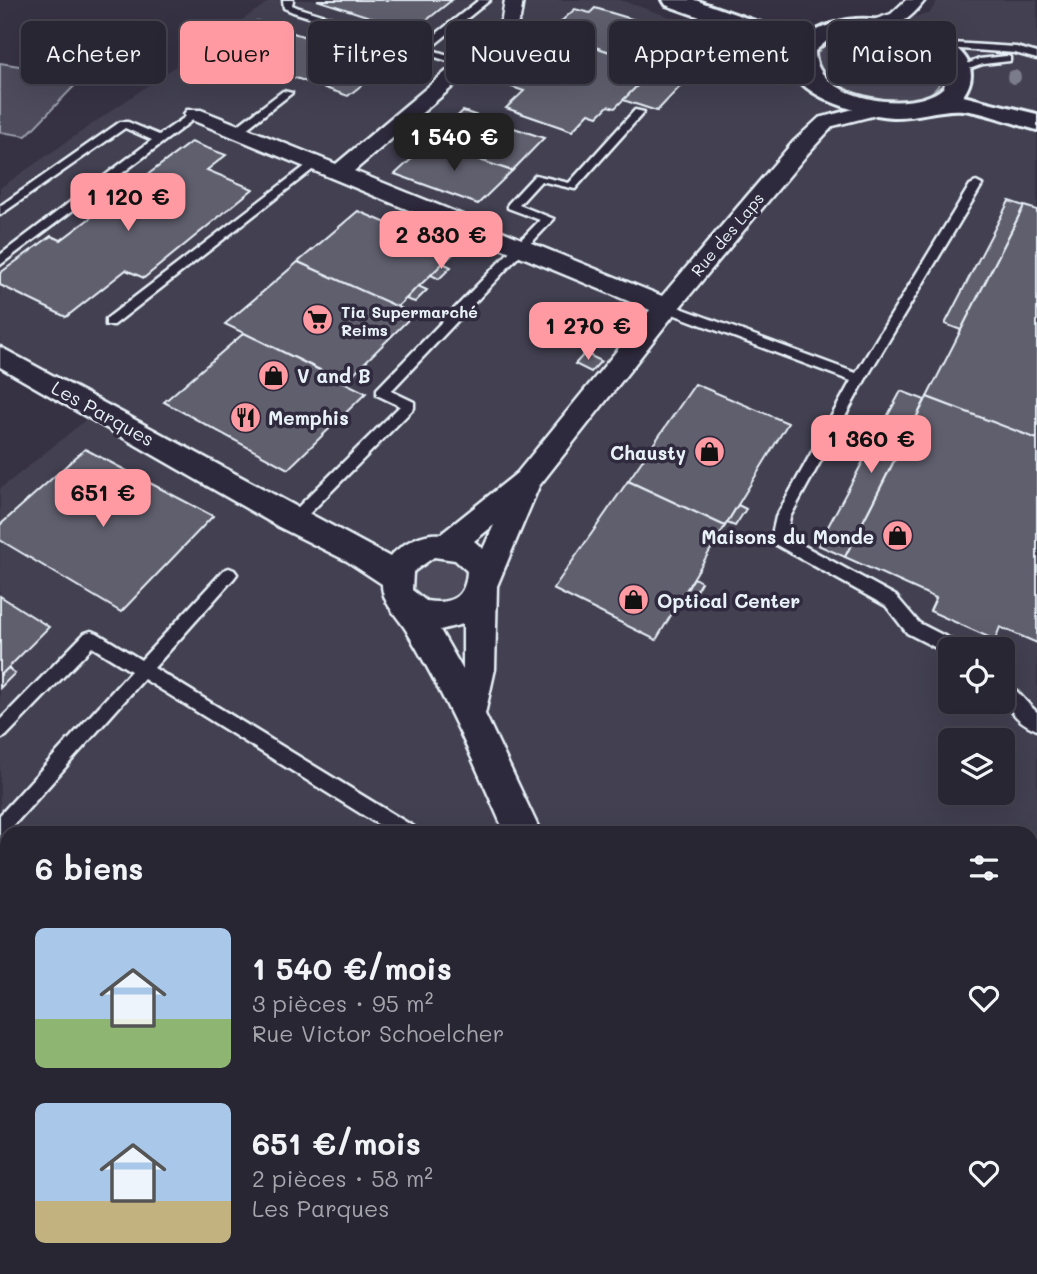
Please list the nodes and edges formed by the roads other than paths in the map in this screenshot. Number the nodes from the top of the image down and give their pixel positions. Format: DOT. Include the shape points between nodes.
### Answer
graph roads {
  1 [pos="288,0"];
  2 [pos="485,0"];
  3 [pos="514,0"];
  4 [pos="674,0"];
  5 [pos="705,0"];
  6 [pos="914,2"];
  7 [pos="331,21"];
  8 [pos="510,21"];
  9 [pos="733,21"];
  10 [pos="889,21"];
  11 [pos="917,21"];
  12 [pos="828,28"];
  13 [pos="432,42"];
  14 [pos="956,45"];
  15 [pos="1037,56"];
  16 [pos="1037,64"];
  17 [pos="956,67"];
  18 [pos="959,72"];
  19 [pos="446,82"];
  20 [pos="814,83"];
  21 [pos="820,88"];
  22 [pos="287,93"];
  23 [pos="935,103"];
  24 [pos="1037,106"];
  25 [pos="877,109"];
  26 [pos="639,112"];
  27 [pos="194,114"];
  28 [pos="827,121"];
  29 [pos="1037,122"];
  30 [pos="237,131"];
  31 [pos="160,139"];
  32 [pos="316,163"];
  33 [pos="339,173"];
  34 [pos="976,185"];
  35 [pos="0,211"];
  36 [pos="522,248"];
  37 [pos="0,261"];
  38 [pos="666,307"];
  39 [pos="110,322"];
  40 [pos="0,356"];
  41 [pos="859,379"];
  42 [pos="527,481"];
  43 [pos="293,521"];
  44 [pos="449,545"];
  45 [pos="353,549"];
  46 [pos="416,551"];
  47 [pos="229,574"];
  48 [pos="396,578"];
  49 [pos="484,585"];
  50 [pos="411,610"];
  51 [pos="938,641"];
  52 [pos="142,670"];
  53 [pos="1015,703"];
  54 [pos="469,713"];
  55 [pos="1037,722"];
  56 [pos="0,731"];
  57 [pos="2,826"];
  58 [pos="397,826"];
  59 [pos="520,826"];
  1 -- 7 [label="lane" via="287,6"];
  2 -- 13 [label="lane"];
  3 -- 8 [label="street"];
  4 -- 9 [label="main road"];
  5 -- 12 [label="main road" via="760,19"];
  6 -- 10 [label="street"];
  6 -- 11 [label="street"];
  14 -- 15 [label="lane"];
  16 -- 18 [label="lane" via="1017,58 982,61"];
  17 -- 18 [label="main road"];
  18 -- 23 [label="main road" via="958,85"];
  18 -- 24 [label="main road" via="976,84"];
  19 -- 33 [label="street"];
  20 -- 21 [label="main road"];
  21 -- 25 [label="main road"];
  21 -- 28 [label="street"];
  22 -- 30 [label="lane"];
  23 -- 25 [label="main road"];
  23 -- 29 [label="main road" via="966,103"];
  25 -- 28 [label="street"];
  26 -- 36 [label="lane" via="571,187 539,177 512,206 548,219"];
  27 -- 30 [label="street"];
  27 -- 31 [label="lane"];
  28 -- 38 [label="street, Rue des Laps"];
  30 -- 32 [label="street"];
  31 -- 35 [label="lane" via="124,124"];
  31 -- 37 [label="lane"];
  32 -- 33 [label="street"];
  32 -- 39 [label="lane"];
  33 -- 36 [label="street"];
  34 -- 41 [label="lane"];
  36 -- 38 [label="street"];
  36 -- 43 [label="lane" via="382,392 409,405"];
  38 -- 41 [label="lane"];
  38 -- 42 [label="street, Rue des Laps"];
  40 -- 43 [label="street, Les Parques"];
  41 -- 51 [label="lane" via="783,517 778,539 891,601 913,628"];
  42 -- 44 [label="street, Rue des Laps"];
  42 -- 49 [label="street, Rue des Laps"];
  43 -- 45 [label="street, Les Parques"];
  44 -- 46 [label="street"];
  44 -- 49 [label="street" via="475,556"];
  45 -- 46 [label="street, Les Parques" via="392,554"];
  45 -- 48 [label="street, Les Parques"];
  46 -- 48 [label="street"];
  47 -- 52 [label="lane"];
  48 -- 50 [label="street" via="398,596"];
  49 -- 50 [label="street" via="471,606 452,616 430,617"];
  49 -- 54 [label="street, Rue des Laps" via="479,669"];
  50 -- 54 [label="street"];
  52 -- 56 [label="lane" via="92,638"];
  52 -- 57 [label="lane"];
  52 -- 58 [label="lane"];
  53 -- 55 [label="lane"];
  54 -- 59 [label="street"];
}
